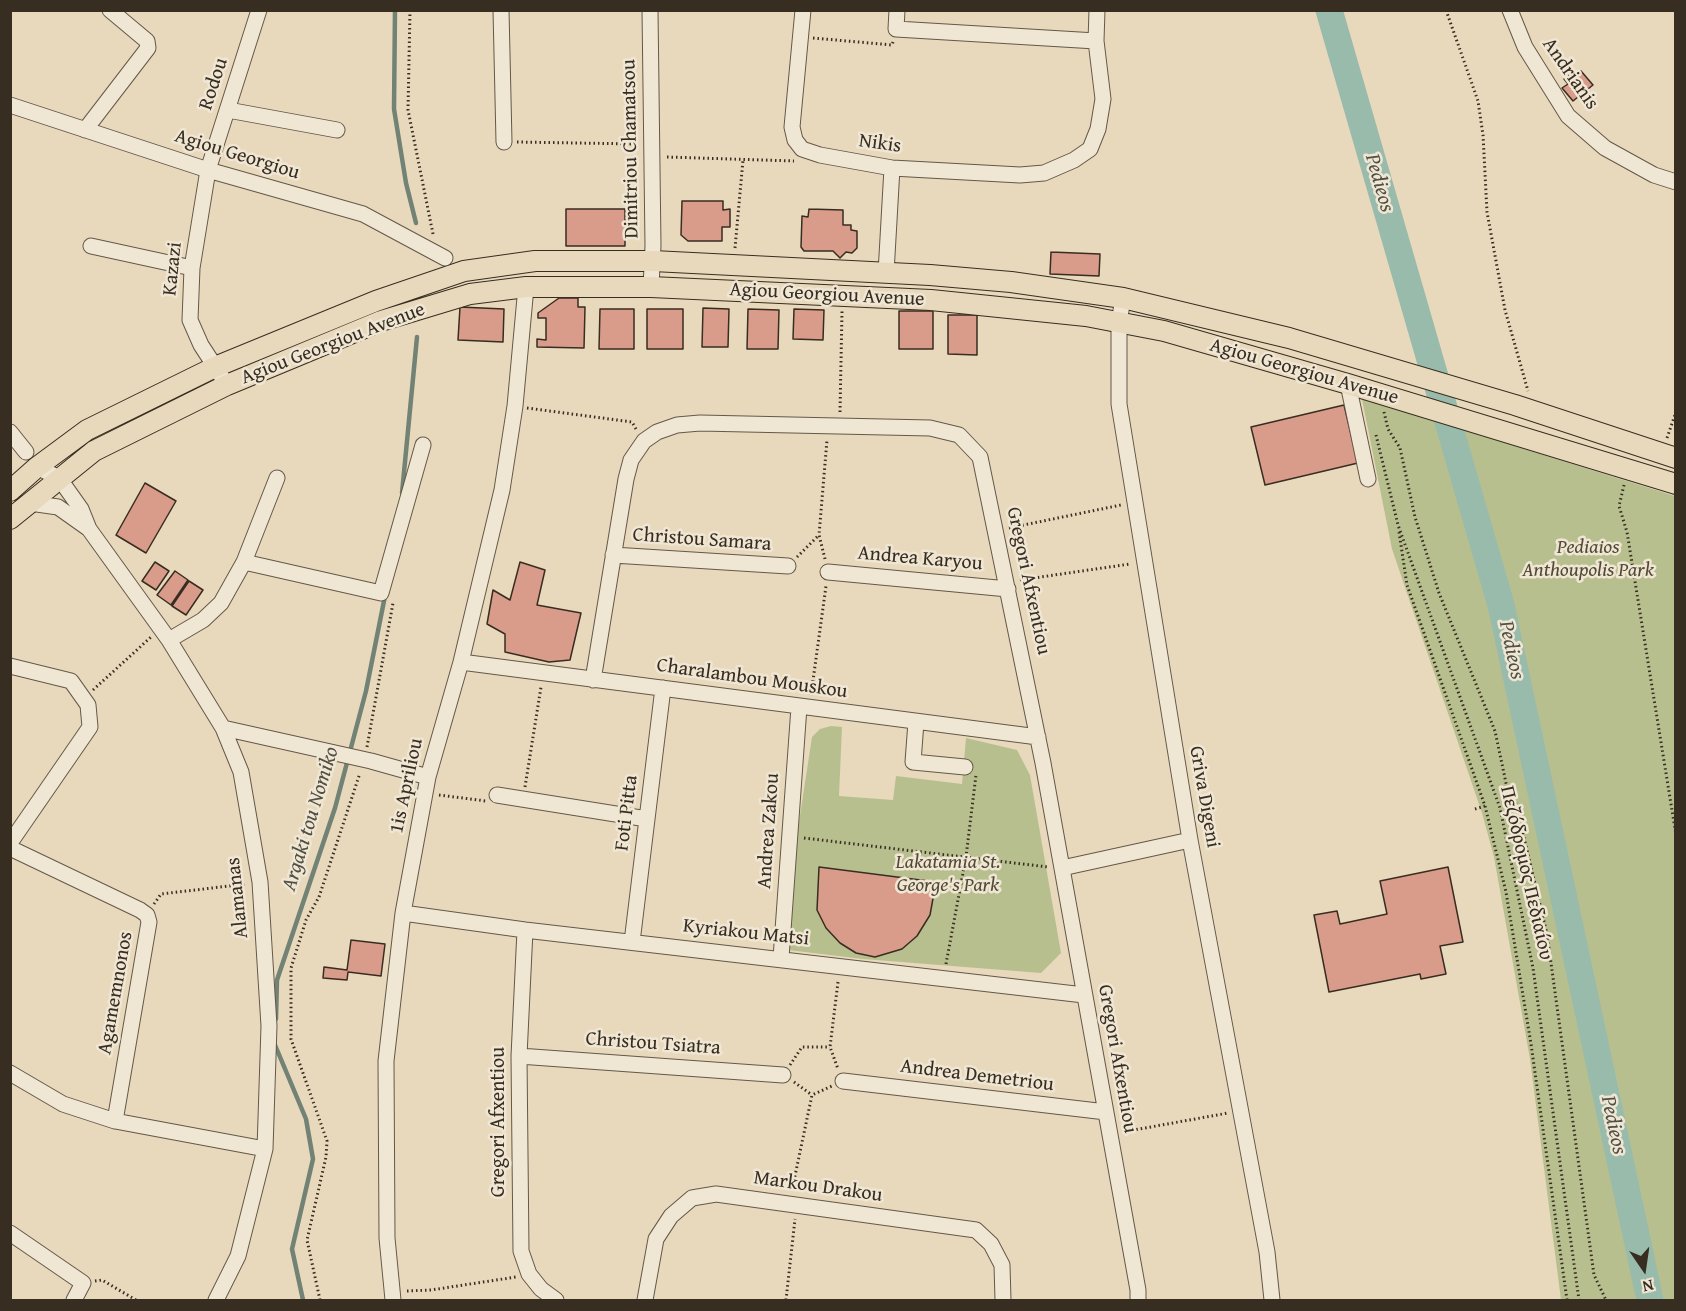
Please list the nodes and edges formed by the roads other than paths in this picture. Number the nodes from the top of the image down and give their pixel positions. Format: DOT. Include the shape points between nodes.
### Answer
graph roads {
  1 [pos="110,10"];
  2 [pos="259,10"];
  3 [pos="501,10"];
  4 [pos="650,10"];
  5 [pos="803,10"];
  6 [pos="897,10"];
  7 [pos="1097,10"];
  8 [pos="1510,10"];
  9 [pos="1096,41"];
  10 [pos="10,105"];
  11 [pos="228,110"];
  12 [pos="85,130"];
  13 [pos="337,130"];
  14 [pos="504,142"];
  15 [pos="892,168"];
  16 [pos="208,170"];
  17 [pos="1676,182"];
  18 [pos="91,246"];
  19 [pos="445,258"];
  20 [pos="653,261"];
  21 [pos="192,268"];
  22 [pos="885,273"];
  23 [pos="526,287"];
  24 [pos="651,287"];
  25 [pos="1123,298"];
  26 [pos="1119,323"];
  27 [pos="215,367"];
  28 [pos="1348,384"];
  29 [pos="227,385"];
  30 [pos="10,432"];
  31 [pos="423,445"];
  32 [pos="1676,458"];
  33 [pos="32,459"];
  34 [pos="59,478"];
  35 [pos="277,478"];
  36 [pos="1368,479"];
  37 [pos="1676,484"];
  38 [pos="10,491"];
  39 [pos="30,502"];
  40 [pos="10,519"];
  41 [pos="89,529"];
  42 [pos="613,555"];
  43 [pos="244,562"];
  44 [pos="788,566"];
  45 [pos="828,572"];
  46 [pos="1007,585"];
  47 [pos="165,634"];
  48 [pos="461,662"];
  49 [pos="10,666"];
  50 [pos="592,680"];
  51 [pos="663,688"];
  52 [pos="804,708"];
  53 [pos="916,722"];
  54 [pos="223,728"];
  55 [pos="1038,737"];
  56 [pos="965,767"];
  57 [pos="428,777"];
  58 [pos="497,795"];
  59 [pos="647,819"];
  60 [pos="1190,840"];
  61 [pos="10,843"];
  62 [pos="10,848"];
  63 [pos="1062,868"];
  64 [pos="403,913"];
  65 [pos="525,930"];
  66 [pos="632,942"];
  67 [pos="781,958"];
  68 [pos="1084,994"];
  69 [pos="519,1056"];
  70 [pos="10,1072"];
  71 [pos="783,1075"];
  72 [pos="843,1082"];
  73 [pos="1106,1112"];
  74 [pos="115,1121"];
  75 [pos="265,1149"];
  76 [pos="10,1233"];
  77 [pos="393,1296"];
  78 [pos="74,1300"];
  79 [pos="216,1300"];
  80 [pos="556,1300"];
  81 [pos="645,1300"];
  82 [pos="1003,1300"];
  83 [pos="1138,1300"];
  84 [pos="1272,1300"];
  1 -- 12 [label="street" via="147,41 148,48"];
  2 -- 11 [label="street, Rodou"];
  3 -- 14 [label="street"];
  4 -- 20 [label="street, Dimitriou Chamatsou"];
  5 -- 15 [label="street, Nikis" via="792,127 795,140 802,149 820,155"];
  6 -- 9 [label="street" via="896,29"];
  7 -- 9 [label="street"];
  8 -- 17 [label="street, Andrianis" via="1525,47 1568,116 1605,148"];
  9 -- 15 [label="street, Nikis" via="1103,99 1098,129 1090,149 1074,160 1044,173 1020,175"];
  10 -- 12 [label="street, Agiou Georgiou"];
  11 -- 13 [label="street"];
  11 -- 16 [label="street, Rodou"];
  12 -- 16 [label="street, Agiou Georgiou"];
  15 -- 22 [label="street"];
  16 -- 19 [label="street, Agiou Georgiou" via="363,214"];
  16 -- 21 [label="street, Kazazi"];
  18 -- 21 [label="street"];
  20 -- 22 [label="main road, Agiou Georgiou Avenue"];
  20 -- 24 [label="street, Dimitriou Chamatsou"];
  20 -- 27 [label="main road, Agiou Georgiou Avenue" via="534,261 464,272 376,301"];
  21 -- 27 [label="street, Kazazi" via="190,320"];
  22 -- 25 [label="main road, Agiou Georgiou Avenue" via="1011,282"];
  23 -- 24 [label="main road, Agiou Georgiou Avenue"];
  23 -- 29 [label="main road, Agiou Georgiou Avenue" via="470,294 381,321"];
  23 -- 48 [label="street, 1is Apriliou" via="515,406 502,490"];
  24 -- 26 [label="main road, Agiou Georgiou Avenue" via="1011,306"];
  25 -- 26 [label="street, Griva Digeni"];
  25 -- 32 [label="main road, Agiou Georgiou Avenue" via="1290,338"];
  26 -- 28 [label="main road, Agiou Georgiou Avenue" via="1164,331"];
  26 -- 60 [label="street, Griva Digeni" via="1119,404"];
  27 -- 29 [label="street, Kazazi"];
  27 -- 33 [label="main road, Agiou Georgiou Avenue"];
  28 -- 36 [label="street"];
  28 -- 37 [label="main road, Agiou Georgiou Avenue" via="1382,401 1520,436"];
  29 -- 34 [label="main road, Agiou Georgiou Avenue" via="94,451"];
  30 -- 33 [label="street"];
  31 -- 43 [label="street" via="381,593"];
  33 -- 34 [label="street"];
  33 -- 38 [label="main road, Agiou Georgiou Avenue"];
  34 -- 39 [label="main road, Agiou Georgiou Avenue"];
  34 -- 41 [label="street, Alamanas" via="81,509"];
  35 -- 43 [label="street"];
  39 -- 40 [label="main road, Agiou Georgiou Avenue"];
  39 -- 41 [label="street, Alamanas" via="58,507"];
  41 -- 47 [label="street, Alamanas"];
  42 -- 44 [label="street, Christou Samara"];
  42 -- 46 [label="street, Gregori Afxentiou" via="628,470 644,441 657,432 700,423 930,428 959,435 980,457"];
  42 -- 50 [label="street"];
  43 -- 47 [label="street" via="221,603 203,620"];
  45 -- 46 [label="street, Andrea Karyou"];
  46 -- 55 [label="street, Gregori Afxentiou"];
  47 -- 54 [label="street, Alamanas"];
  48 -- 50 [label="street, Charalambou Mouskou"];
  48 -- 57 [label="street, 1is Apriliou"];
  49 -- 61 [label="street" via="71,681 88,705 90,727"];
  50 -- 51 [label="street, Charalambou Mouskou"];
  51 -- 52 [label="street, Charalambou Mouskou"];
  51 -- 59 [label="street, Foti Pitta"];
  52 -- 53 [label="street, Charalambou Mouskou"];
  52 -- 67 [label="street, Andrea Zakou"];
  53 -- 55 [label="street, Charalambou Mouskou"];
  53 -- 56 [label="street" via="913,762"];
  54 -- 57 [label="street"];
  54 -- 75 [label="street, Alamanas" via="241,772 260,882 269,1026"];
  55 -- 63 [label="street, Gregori Afxentiou"];
  57 -- 64 [label="street, 1is Apriliou"];
  58 -- 59 [label="street"];
  59 -- 66 [label="street, Foti Pitta"];
  60 -- 63 [label="street"];
  60 -- 84 [label="street, Griva Digeni" via="1242,1111"];
  62 -- 74 [label="street, Agamemnonos" via="147,915 149,922"];
  63 -- 68 [label="street, Gregori Afxentiou"];
  64 -- 65 [label="street, Kyriakou Matsi"];
  64 -- 77 [label="street, 1is Apriliou" via="386,1061 386,1227"];
  65 -- 66 [label="street, Kyriakou Matsi"];
  65 -- 69 [label="street, Gregori Afxentiou"];
  66 -- 67 [label="street, Kyriakou Matsi"];
  67 -- 68 [label="street, Kyriakou Matsi"];
  68 -- 73 [label="street, Gregori Afxentiou"];
  69 -- 71 [label="street, Christou Tsiatra"];
  69 -- 80 [label="street, Gregori Afxentiou" via="522,1251 530,1274"];
  70 -- 74 [label="street" via="63,1104"];
  72 -- 73 [label="street, Andrea Demetriou"];
  73 -- 83 [label="street, Gregori Afxentiou"];
  74 -- 75 [label="street"];
  75 -- 79 [label="street, Alamanas" via="238,1256"];
  76 -- 78 [label="street" via="83,1283"];
  81 -- 82 [label="street, Markou Drakou" via="656,1239 670,1216 692,1198 716,1194 976,1230 991,1244 1002,1264"];
}
